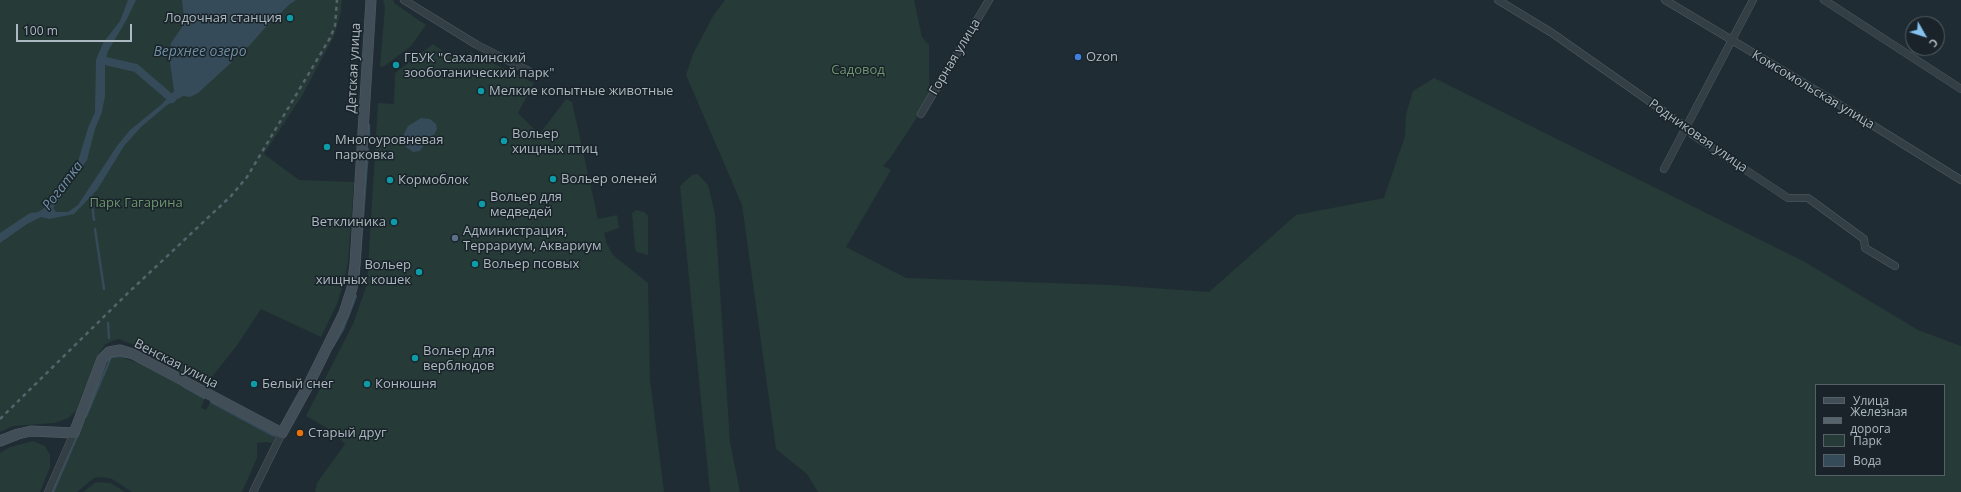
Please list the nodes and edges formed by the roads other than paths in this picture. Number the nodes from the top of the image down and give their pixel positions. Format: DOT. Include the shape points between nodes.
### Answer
graph roads {
  1 [pos="372,0"];
  2 [pos="404,0"];
  3 [pos="989,0"];
  4 [pos="1498,0"];
  5 [pos="1665,0"];
  6 [pos="1753,0"];
  7 [pos="1824,0"];
  8 [pos="1732,40"];
  9 [pos="528,71"];
  10 [pos="1961,89"];
  11 [pos="921,114"];
  12 [pos="1686,127"];
  13 [pos="1664,169"];
  14 [pos="1961,180"];
  15 [pos="1895,266"];
  16 [pos="74,433"];
  17 [pos="282,433"];
  18 [pos="0,441"];
  19 [pos="48,492"];
  20 [pos="253,492"];
  1 -- 17 [label="street, Детская улица" via="352,288 344,313"];
  2 -- 9 [label="street" via="477,45"];
  3 -- 11 [label="street, Горная улица"];
  4 -- 12 [label="street, Родниковая улица" via="1552,33"];
  5 -- 8 [label="street, Комсомольская улица"];
  6 -- 8 [label="street"];
  7 -- 10 [label="street"];
  8 -- 12 [label="street"];
  8 -- 14 [label="street, Комсомольская улица"];
  12 -- 13 [label="street"];
  12 -- 15 [label="street, Родниковая улица" via="1710,147 1788,198 1808,198 1864,239 1865,248"];
  16 -- 17 [label="street, Венская улица" via="102,359 109,352 120,350 133,354"];
  16 -- 18 [label="street" via="32,431"];
  16 -- 19 [label="street, Венская улица"];
  17 -- 20 [label="street"];
}
